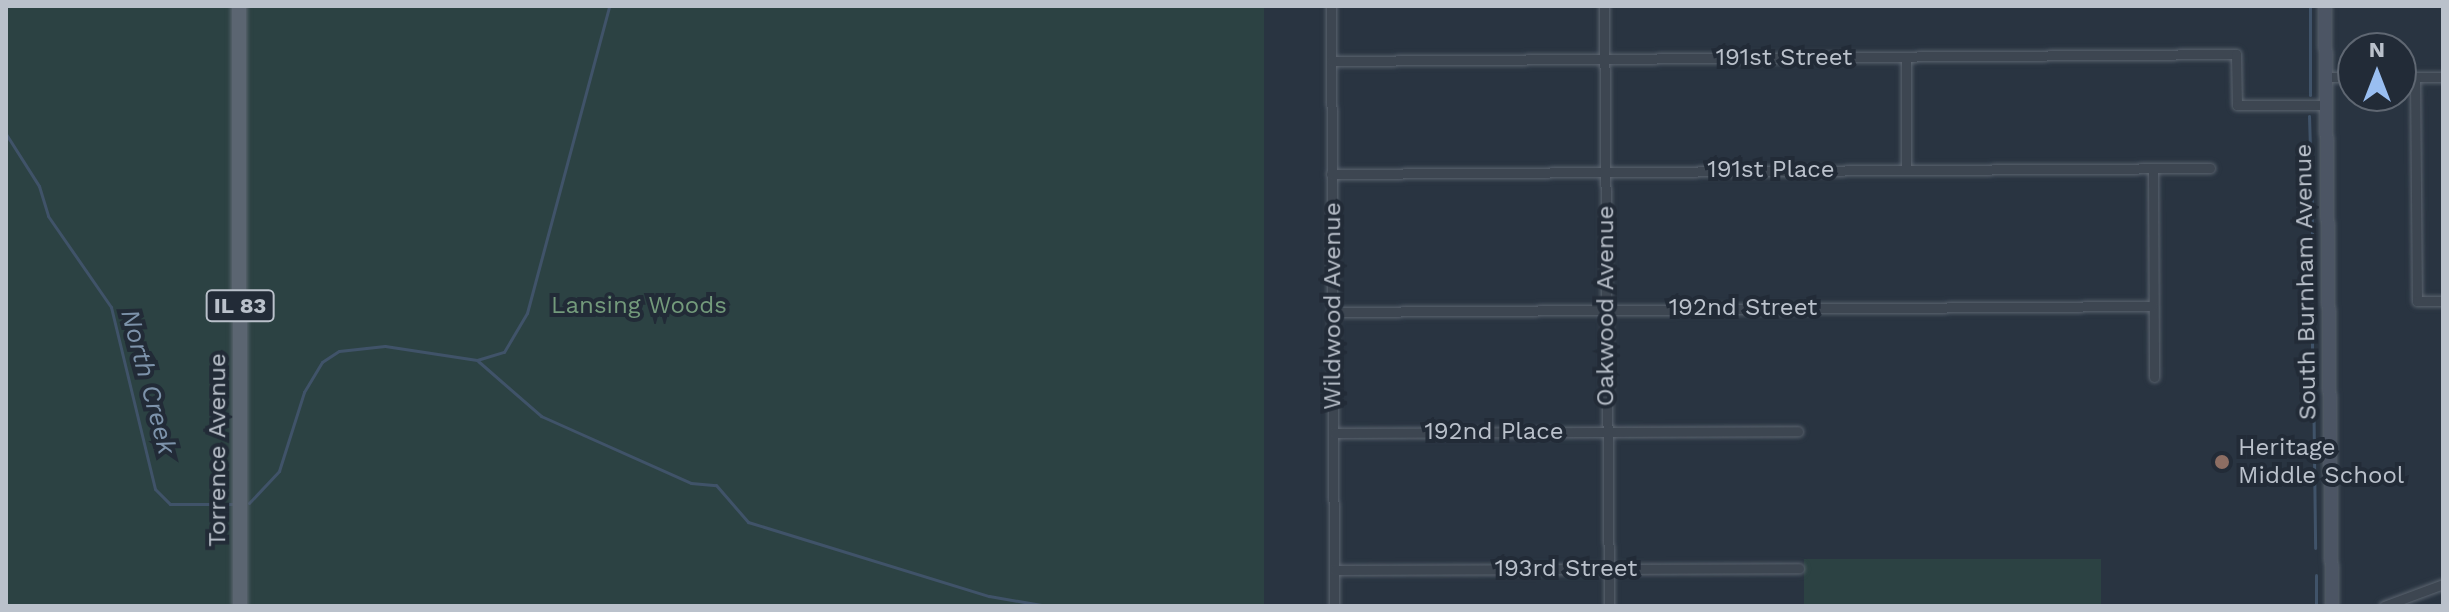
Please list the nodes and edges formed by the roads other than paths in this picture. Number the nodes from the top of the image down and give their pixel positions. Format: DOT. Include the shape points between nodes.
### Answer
graph roads {
  1 [pos="239,6"];
  2 [pos="1331,6"];
  3 [pos="1604,6"];
  4 [pos="2325,6"];
  5 [pos="1906,58"];
  6 [pos="1603,60"];
  7 [pos="1331,61"];
  8 [pos="2326,77"];
  9 [pos="2337,77"];
  10 [pos="2417,77"];
  11 [pos="2443,77"];
  12 [pos="2326,105"];
  13 [pos="2415,112"];
  14 [pos="2153,168"];
  15 [pos="2210,168"];
  16 [pos="1606,170"];
  17 [pos="1906,170"];
  18 [pos="1331,174"];
  19 [pos="2443,301"];
  20 [pos="2153,306"];
  21 [pos="1605,309"];
  22 [pos="1333,312"];
  23 [pos="2154,377"];
  24 [pos="1607,431"];
  25 [pos="1798,431"];
  26 [pos="1334,433"];
  27 [pos="1799,568"];
  28 [pos="1608,569"];
  29 [pos="1334,570"];
  30 [pos="2443,584"];
  31 [pos="240,606"];
  32 [pos="1334,606"];
  33 [pos="1609,606"];
  34 [pos="2332,606"];
  35 [pos="2384,606"];
  1 -- 31 [label="main road, Torrence Avenue / IL 83"];
  2 -- 7 [label="street, Wildwood Avenue"];
  3 -- 6 [label="street, Oakwood Avenue"];
  4 -- 8 [label="main road, South Burnham Avenue"];
  5 -- 6 [label="street, 191st Street"];
  5 -- 12 [label="street, 191st Street" via="2236,54 2237,105"];
  5 -- 17 [label="street"];
  6 -- 7 [label="street, 191st Street"];
  6 -- 16 [label="street, Oakwood Avenue"];
  7 -- 18 [label="street, Wildwood Avenue"];
  8 -- 9 [label="street"];
  8 -- 12 [label="main road, South Burnham Avenue"];
  10 -- 11 [label="street"];
  12 -- 34 [label="main road, South Burnham Avenue"];
  13 -- 19 [label="street" via="2417,301"];
  14 -- 15 [label="street, 191st Place"];
  14 -- 17 [label="street, 191st Place"];
  14 -- 20 [label="street"];
  16 -- 17 [label="street, 191st Place"];
  16 -- 18 [label="street, 191st Place"];
  16 -- 21 [label="street, Oakwood Avenue"];
  18 -- 22 [label="street, Wildwood Avenue"];
  20 -- 21 [label="street, 192nd Street"];
  20 -- 23 [label="street"];
  21 -- 22 [label="street, 192nd Street"];
  21 -- 24 [label="street, Oakwood Avenue"];
  22 -- 26 [label="street, Wildwood Avenue"];
  24 -- 25 [label="street, 192nd Place"];
  24 -- 26 [label="street, 192nd Place"];
  24 -- 28 [label="street, Oakwood Avenue"];
  26 -- 29 [label="street, Wildwood Avenue"];
  27 -- 28 [label="street, 193rd Street"];
  28 -- 29 [label="street, 193rd Street"];
  28 -- 33 [label="street, Oakwood Avenue"];
  29 -- 32 [label="street, Wildwood Avenue"];
  30 -- 35 [label="street"];
}
